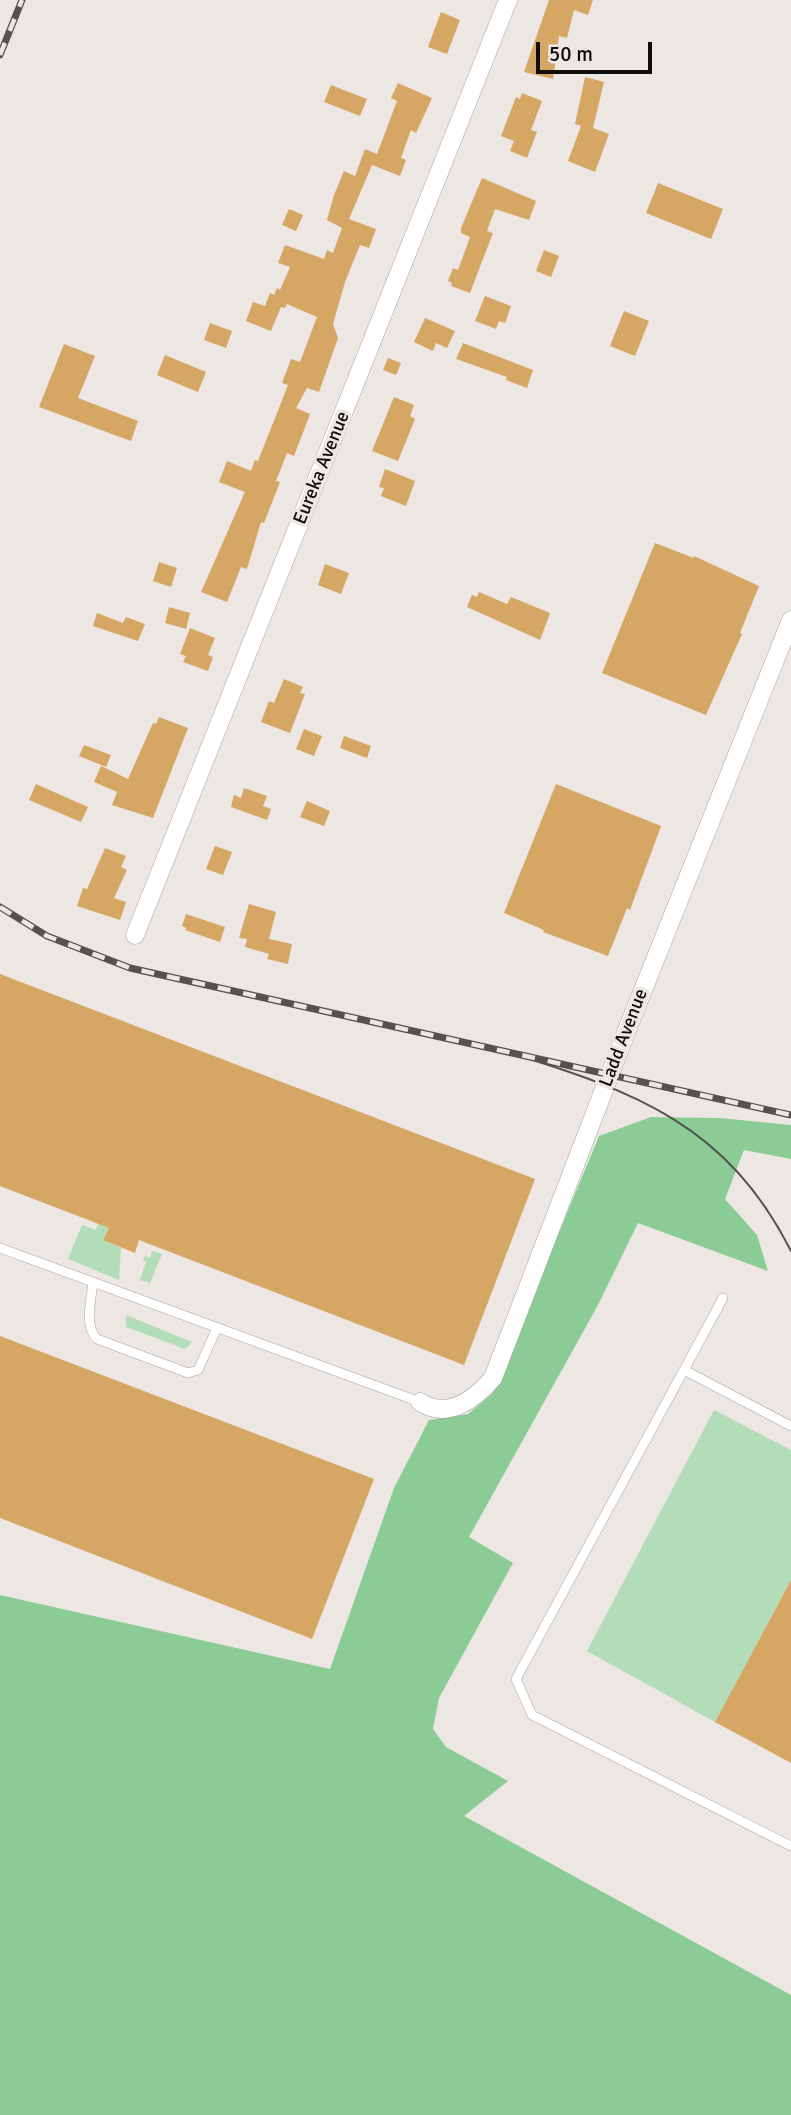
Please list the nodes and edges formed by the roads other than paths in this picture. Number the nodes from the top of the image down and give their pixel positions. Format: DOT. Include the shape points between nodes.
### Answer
graph roads {
  1 [pos="508,0"];
  2 [pos="791,620"];
  3 [pos="135,935"];
  4 [pos="0,1248"];
  5 [pos="93,1283"];
  6 [pos="723,1298"];
  7 [pos="216,1328"];
  8 [pos="684,1370"];
  9 [pos="420,1402"];
  10 [pos="791,1426"];
  11 [pos="791,1846"];
  1 -- 3 [label="street, Eureka Avenue"];
  2 -- 9 [label="street, Ladd Avenue" via="493,1378 481,1393 460,1406 434,1408"];
  4 -- 5 [label="lane"];
  5 -- 7 [label="lane"];
  5 -- 7 [label="lane" via="91,1332 97,1339 188,1373 198,1370"];
  6 -- 8 [label="lane"];
  7 -- 9 [label="lane"];
  8 -- 10 [label="lane"];
  8 -- 11 [label="lane" via="516,1679 532,1715"];
}
